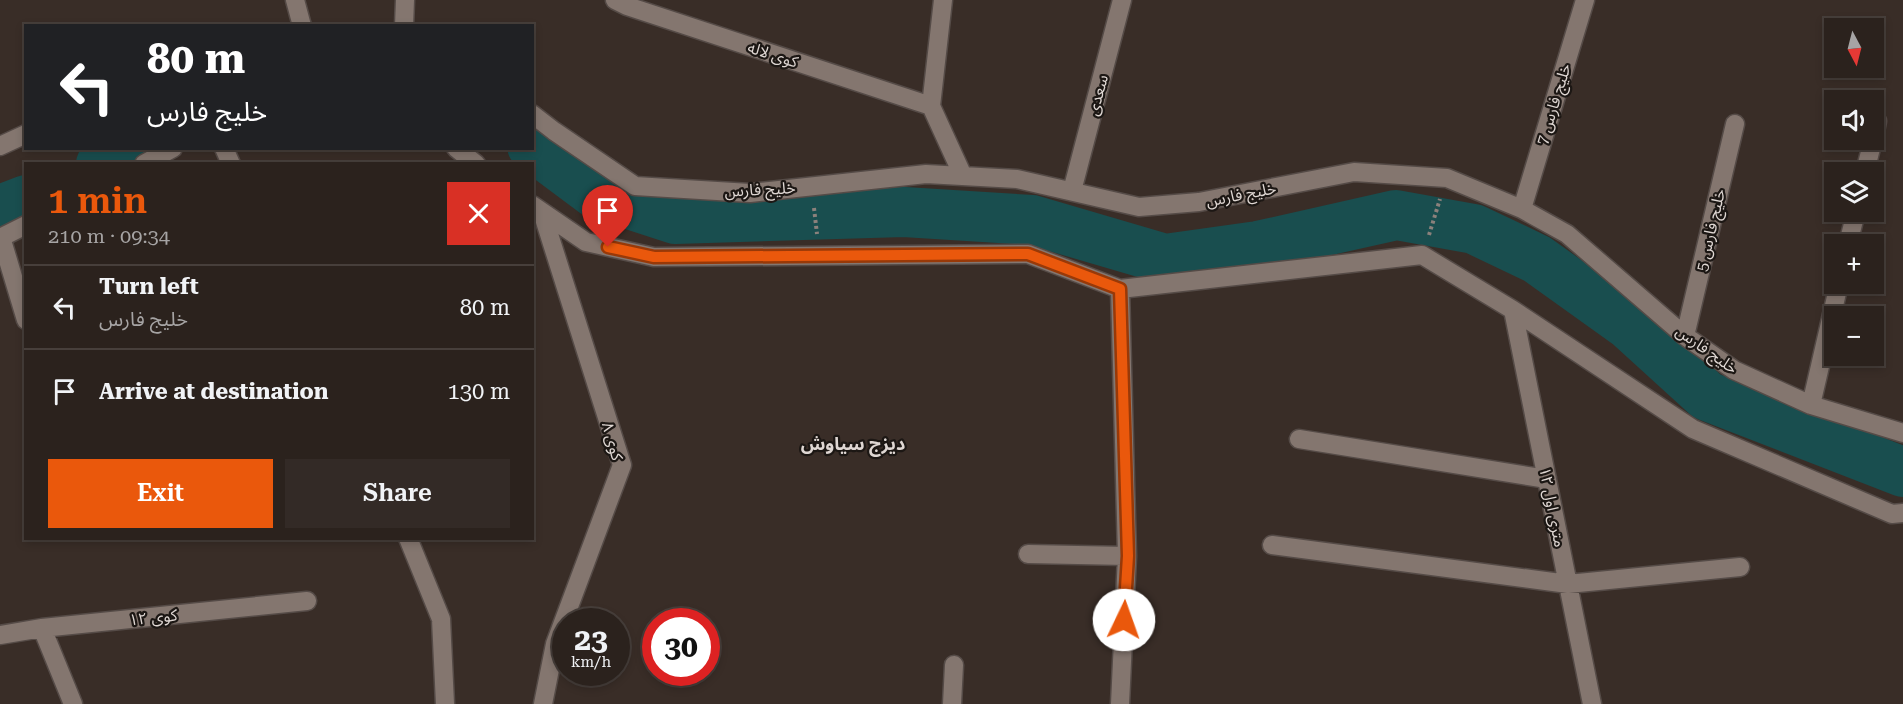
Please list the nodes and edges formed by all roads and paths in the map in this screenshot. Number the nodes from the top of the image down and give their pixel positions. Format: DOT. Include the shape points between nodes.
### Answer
graph roads {
  1 [pos="295,0"];
  2 [pos="405,0"];
  3 [pos="615,0"];
  4 [pos="943,0"];
  5 [pos="1122,0"];
  6 [pos="1585,0"];
  7 [pos="301,24"];
  8 [pos="404,24"];
  9 [pos="931,106"];
  10 [pos="534,115"];
  11 [pos="1735,123"];
  12 [pos="24,135"];
  13 [pos="0,146"];
  14 [pos="169,150"];
  15 [pos="458,150"];
  16 [pos="148,162"];
  17 [pos="474,162"];
  18 [pos="963,176"];
  19 [pos="1447,178"];
  20 [pos="811,186"];
  21 [pos="1072,191"];
  22 [pos="537,208"];
  23 [pos="1522,208"];
  24 [pos="24,226"];
  25 [pos="0,238"];
  26 [pos="819,255"];
  27 [pos="1422,255"];
  28 [pos="1120,289"];
  29 [pos="1837,294"];
  30 [pos="1513,310"];
  31 [pos="24,314"];
  32 [pos="1685,336"];
  33 [pos="1811,405"];
  34 [pos="1903,433"];
  35 [pos="1299,439"];
  36 [pos="1547,479"];
  37 [pos="1903,513"];
  38 [pos="409,540"];
  39 [pos="1272,545"];
  40 [pos="1028,554"];
  41 [pos="1128,556"];
  42 [pos="1740,567"];
  43 [pos="1568,584"];
  44 [pos="307,601"];
  45 [pos="42,628"];
  46 [pos="0,635"];
  47 [pos="954,665"];
  48 [pos="73,704"];
  49 [pos="445,704"];
  50 [pos="543,704"];
  51 [pos="952,704"];
  52 [pos="1120,704"];
  53 [pos="1592,704"];
  1 -- 7 [label="street"];
  2 -- 8 [label="street"];
  3 -- 9 [label="street, کوی لاله"];
  4 -- 9 [label="street"];
  5 -- 21 [label="street, سعدی"];
  6 -- 23 [label="street, خلیج فارس 7"];
  9 -- 18 [label="street"];
  10 -- 20 [label="street, خلیج فارس" via="636,186 750,193"];
  11 -- 32 [label="street, خلیج فارس 5"];
  12 -- 13 [label="street"];
  14 -- 16 [label="street"];
  15 -- 17 [label="street"];
  18 -- 20 [label="street, خلیج فارس" via="926,174"];
  18 -- 21 [label="street, خلیج فارس" via="1017,179"];
  19 -- 21 [label="street, خلیج فارس" via="1354,172 1199,202 1139,207"];
  19 -- 23 [label="street, خلیج فارس"];
  19 -- 27 [label="path"];
  20 -- 26 [label="path"];
  22 -- 26 [label="street" via="586,242 654,257"];
  22 -- 50 [label="street, کوی ۸" via="622,465 555,644"];
  23 -- 32 [label="street, خلیج فارس" via="1567,234"];
  24 -- 25 [label="street"];
  25 -- 31 [label="street"];
  26 -- 28 [label="street" via="1028,254"];
  27 -- 28 [label="street"];
  27 -- 30 [label="street"];
  28 -- 41 [label="street"];
  29 -- 33 [label="street"];
  30 -- 36 [label="street, ۱۲ متری اول"];
  30 -- 37 [label="street" via="1693,429 1892,514"];
  32 -- 33 [label="street, خلیج فارس" via="1734,370"];
  33 -- 34 [label="street, خلیج فارس"];
  35 -- 36 [label="street"];
  36 -- 43 [label="street, ۱۲ متری اول"];
  38 -- 49 [label="street" via="441,619"];
  39 -- 43 [label="street"];
  40 -- 41 [label="street"];
  41 -- 52 [label="street"];
  42 -- 43 [label="street"];
  43 -- 53 [label="street, ۱۲ متری اول"];
  44 -- 45 [label="street, کوی ۱۲"];
  45 -- 46 [label="street, کوی ۱۲"];
  45 -- 48 [label="street"];
  47 -- 51 [label="street"];
}
